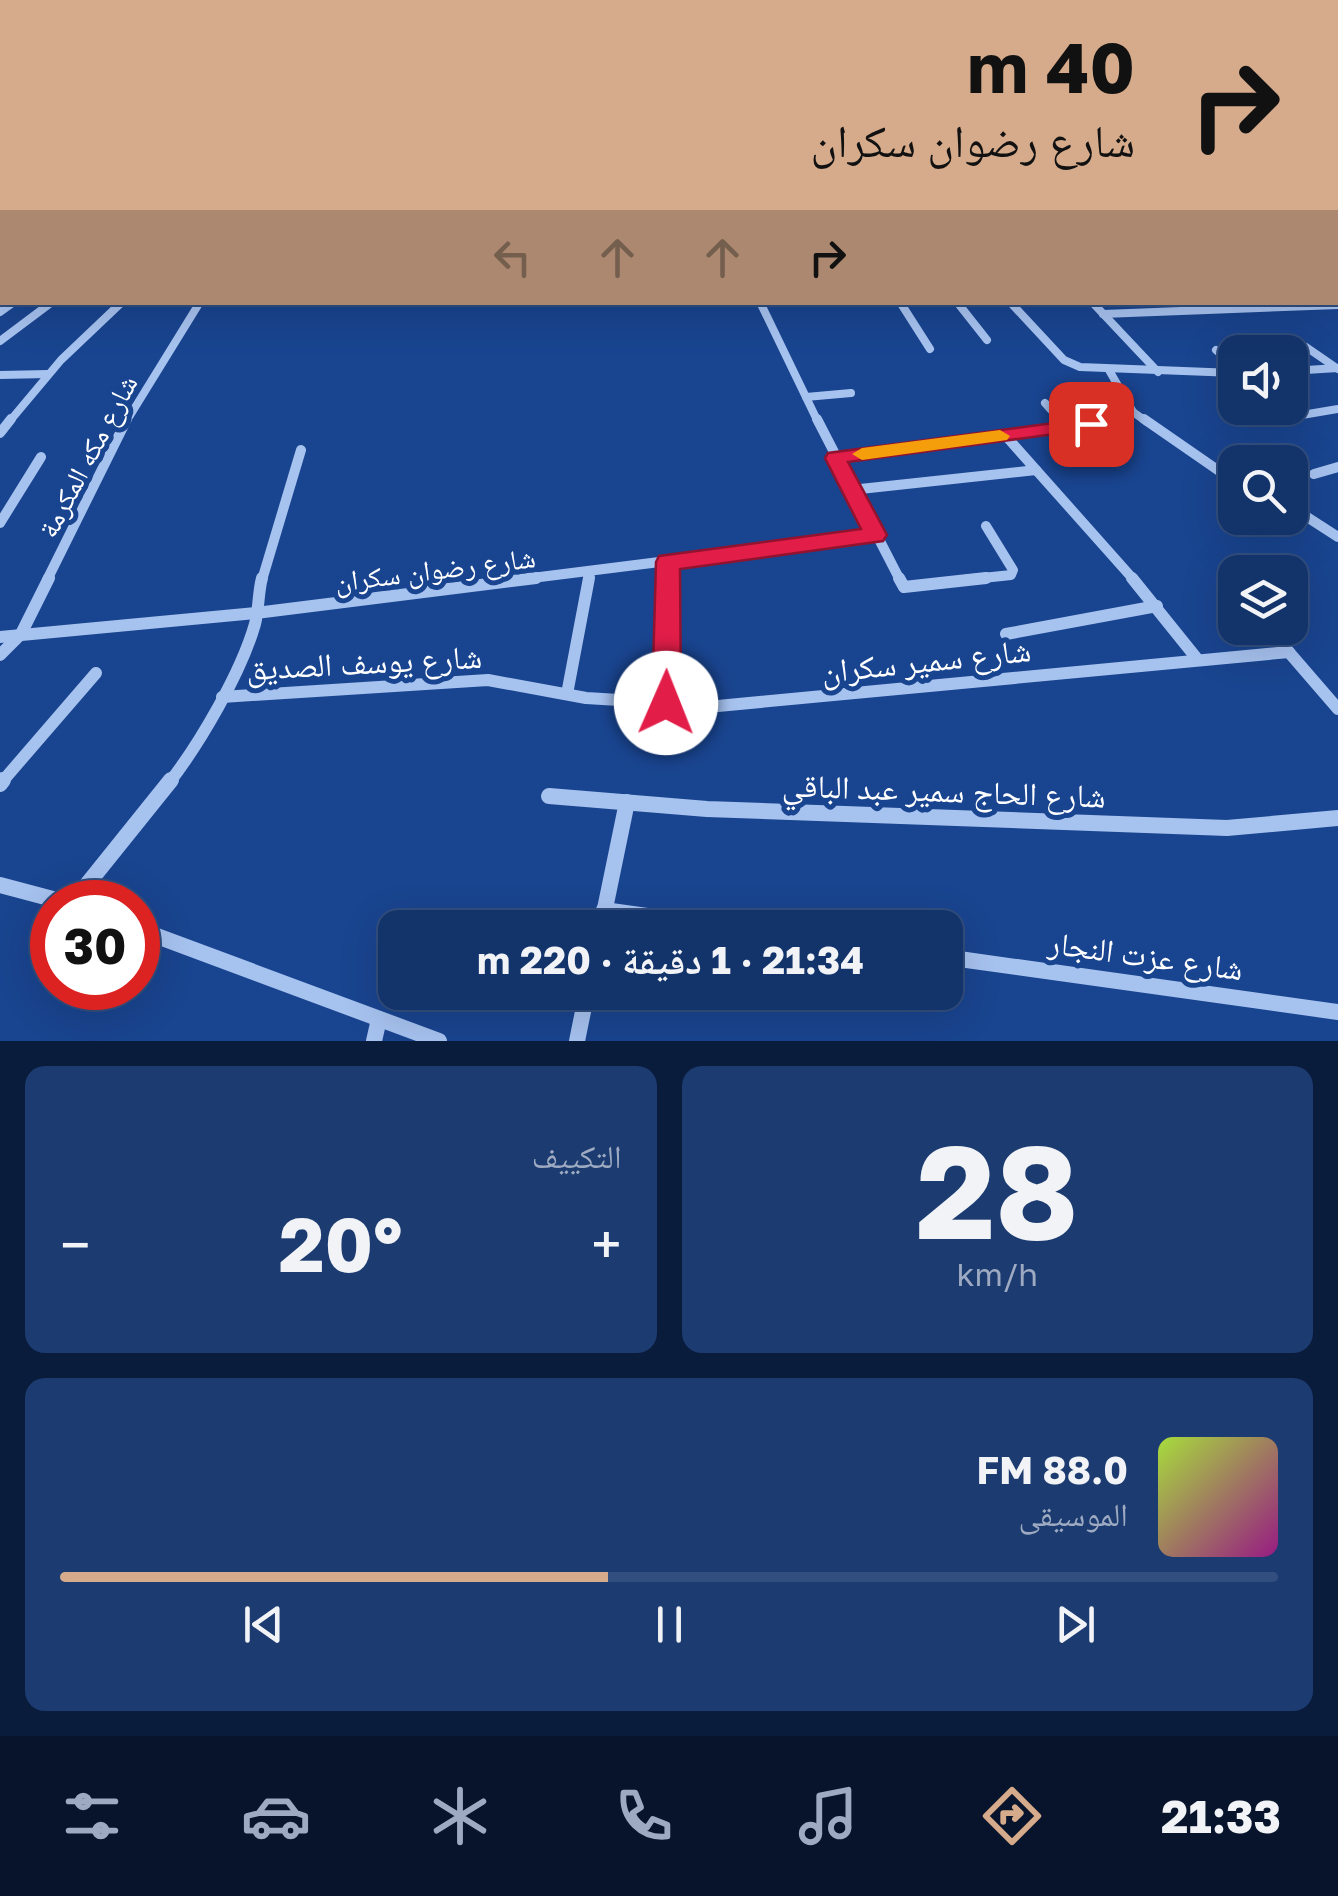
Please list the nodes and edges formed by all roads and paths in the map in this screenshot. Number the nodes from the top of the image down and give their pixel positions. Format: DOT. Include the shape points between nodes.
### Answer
graph roads {
  1 [pos="48,305"];
  2 [pos="119,305"];
  3 [pos="198,305"];
  4 [pos="761,305"];
  5 [pos="902,305"];
  6 [pos="959,305"];
  7 [pos="1013,305"];
  8 [pos="1095,305"];
  9 [pos="1314,305"];
  10 [pos="1103,314"];
  11 [pos="987,340"];
  12 [pos="0,341"];
  13 [pos="1308,348"];
  14 [pos="930,349"];
  15 [pos="1338,368"];
  16 [pos="1109,370"];
  17 [pos="1218,370"];
  18 [pos="1308,370"];
  19 [pos="1158,372"];
  20 [pos="0,374"];
  21 [pos="48,374"];
  22 [pos="851,394"];
  23 [pos="806,397"];
  24 [pos="1045,402"];
  25 [pos="1338,409"];
  26 [pos="1133,412"];
  27 [pos="1308,414"];
  28 [pos="1068,428"];
  29 [pos="0,433"];
  30 [pos="1005,435"];
  31 [pos="301,450"];
  32 [pos="41,458"];
  33 [pos="836,458"];
  34 [pos="1338,467"];
  35 [pos="1036,470"];
  36 [pos="1218,470"];
  37 [pos="1314,474"];
  38 [pos="851,490"];
  39 [pos="1308,518"];
  40 [pos="0,524"];
  41 [pos="986,526"];
  42 [pos="875,535"];
  43 [pos="1338,537"];
  44 [pos="668,562"];
  45 [pos="590,572"];
  46 [pos="1157,606"];
  47 [pos="256,613"];
  48 [pos="21,634"];
  49 [pos="1006,634"];
  50 [pos="0,637"];
  51 [pos="1284,645"];
  52 [pos="1290,652"];
  53 [pos="0,654"];
  54 [pos="1198,660"];
  55 [pos="96,673"];
  56 [pos="567,694"];
  57 [pos="222,697"];
  58 [pos="666,703"];
  59 [pos="1338,709"];
  60 [pos="0,784"];
  61 [pos="548,796"];
  62 [pos="626,802"];
  63 [pos="1338,818"];
  64 [pos="91,880"];
  65 [pos="0,885"];
  66 [pos="30,893"];
  67 [pos="605,910"];
  68 [pos="160,937"];
  69 [pos="963,959"];
  70 [pos="583,1010"];
  71 [pos="1338,1012"];
  72 [pos="379,1019"];
  73 [pos="374,1041"];
  74 [pos="438,1041"];
  75 [pos="577,1041"];
  1 -- 12 [label="street"];
  2 -- 21 [label="street"];
  3 -- 48 [label="street, شارع مكه المكرمة" via="127,419"];
  4 -- 23 [label="street"];
  5 -- 14 [label="street"];
  6 -- 11 [label="street"];
  7 -- 16 [label="street" via="1068,363"];
  8 -- 10 [label="street"];
  9 -- 10 [label="street"];
  10 -- 19 [label="street"];
  13 -- 15 [label="street"];
  15 -- 18 [label="street"];
  16 -- 19 [label="street"];
  16 -- 26 [label="street"];
  17 -- 19 [label="street"];
  20 -- 21 [label="street"];
  21 -- 29 [label="street"];
  22 -- 23 [label="street"];
  23 -- 33 [label="street"];
  24 -- 28 [label="street"];
  25 -- 27 [label="street"];
  26 -- 28 [label="street"];
  26 -- 36 [label="street"];
  28 -- 30 [label="street"];
  30 -- 33 [label="street"];
  30 -- 35 [label="street"];
  31 -- 47 [label="street"];
  32 -- 40 [label="street"];
  33 -- 38 [label="street"];
  34 -- 37 [label="street"];
  35 -- 38 [label="street"];
  35 -- 46 [label="street"];
  38 -- 42 [label="street"];
  39 -- 43 [label="street"];
  41 -- 42 [label="street" via="1011,575 909,588"];
  42 -- 44 [label="street, شارع رضوان سكران"];
  44 -- 45 [label="street, شارع رضوان سكران"];
  44 -- 58 [label="street"];
  45 -- 47 [label="street, شارع رضوان سكران"];
  45 -- 56 [label="street"];
  46 -- 49 [label="street"];
  46 -- 54 [label="street"];
  47 -- 48 [label="street, شارع رضوان سكران"];
  47 -- 57 [label="street"];
  48 -- 50 [label="street, شارع رضوان سكران"];
  48 -- 53 [label="street"];
  51 -- 52 [label="street"];
  52 -- 54 [label="street, شارع سمير سكران"];
  52 -- 59 [label="street"];
  54 -- 58 [label="street, شارع سمير سكران" via="825,698"];
  55 -- 60 [label="street"];
  56 -- 57 [label="street, شارع يوسف الصديق" via="488,680"];
  56 -- 58 [label="street, شارع سمير سكران"];
  57 -- 64 [label="street" via="190,756"];
  61 -- 62 [label="street, شارع الحاج سمير عبد الباقي"];
  62 -- 63 [label="street, شارع الحاج سمير عبد الباقي" via="1227,828"];
  62 -- 67 [label="street"];
  65 -- 66 [label="street"];
  68 -- 72 [label="street"];
  69 -- 71 [label="street, شارع عزت النجار"];
  70 -- 75 [label="street"];
  72 -- 73 [label="street"];
  72 -- 74 [label="street"];
}
